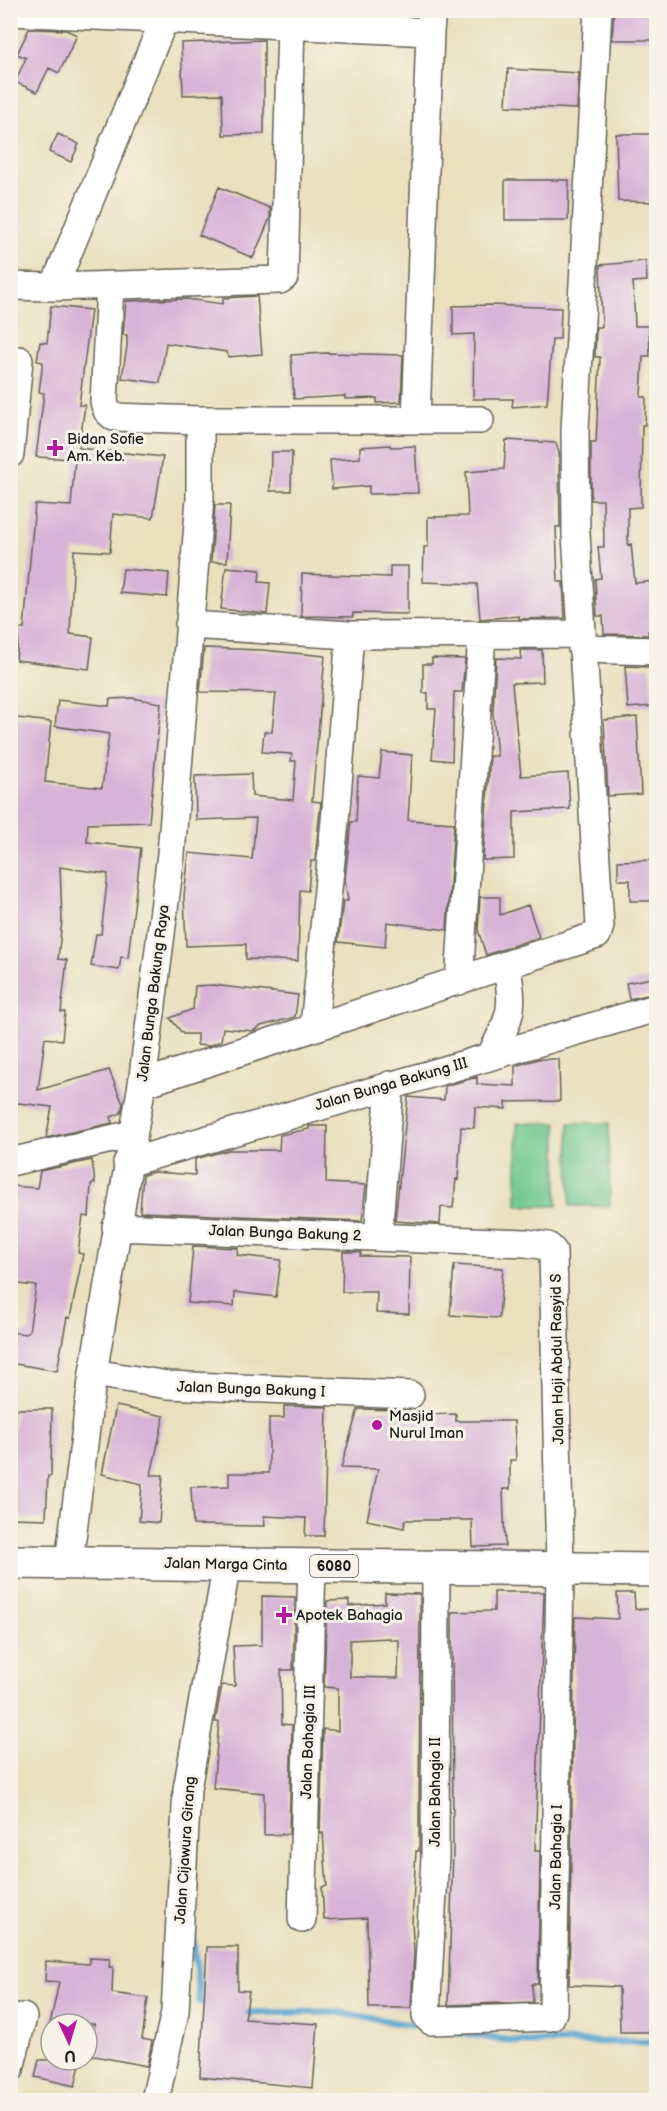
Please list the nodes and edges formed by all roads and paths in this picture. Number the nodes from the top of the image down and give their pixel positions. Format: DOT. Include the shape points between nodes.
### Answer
graph roads {
  1 [pos="598,10"];
  2 [pos="10,12"];
  3 [pos="164,20"];
  4 [pos="431,21"];
  5 [pos="291,26"];
  6 [pos="10,286"];
  7 [pos="110,286"];
  8 [pos="54,287"];
  9 [pos="18,360"];
  10 [pos="200,420"];
  11 [pos="416,420"];
  12 [pos="480,420"];
  13 [pos="10,454"];
  14 [pos="189,625"];
  15 [pos="350,635"];
  16 [pos="482,635"];
  17 [pos="582,641"];
  18 [pos="657,651"];
  19 [pos="506,966"];
  20 [pos="459,981"];
  21 [pos="656,1008"];
  22 [pos="314,1026"];
  23 [pos="491,1055"];
  24 [pos="142,1084"];
  25 [pos="390,1085"];
  26 [pos="132,1134"];
  27 [pos="10,1162"];
  28 [pos="127,1163"];
  29 [pos="116,1227"];
  30 [pos="378,1236"];
  31 [pos="455,1240"];
  32 [pos="93,1373"];
  33 [pos="410,1395"];
  34 [pos="10,1562"];
  35 [pos="69,1562"];
  36 [pos="227,1564"];
  37 [pos="312,1565"];
  38 [pos="436,1567"];
  39 [pos="560,1569"];
  40 [pos="657,1570"];
  41 [pos="302,1919"];
  42 [pos="426,2016"];
  43 [pos="23,2017"];
  44 [pos="10,2069"];
  45 [pos="155,2100"];
  1 -- 17 [label="street" via="575,429"];
  2 -- 3 [label="street"];
  3 -- 5 [label="street"];
  3 -- 8 [label="street"];
  4 -- 5 [label="street"];
  4 -- 11 [label="street"];
  5 -- 7 [label="street" via="284,277"];
  6 -- 8 [label="street"];
  7 -- 8 [label="street"];
  7 -- 10 [label="street" via="104,402 107,411 114,417"];
  9 -- 13 [label="street"];
  10 -- 11 [label="street"];
  10 -- 14 [label="street, Jalan Bunga Bakung Raya" via="200,499"];
  11 -- 12 [label="street"];
  14 -- 15 [label="street"];
  14 -- 24 [label="street, Jalan Bunga Bakung Raya" via="171,854"];
  15 -- 16 [label="street"];
  15 -- 22 [label="street"];
  16 -- 17 [label="street"];
  16 -- 20 [label="street"];
  17 -- 18 [label="street"];
  17 -- 19 [label="street" via="600,926 597,935 590,939"];
  19 -- 20 [label="street"];
  19 -- 23 [label="street" via="511,990 510,1018"];
  20 -- 22 [label="street"];
  21 -- 23 [label="street, Jalan Bunga Bakung III"];
  22 -- 24 [label="street"];
  23 -- 25 [label="street, Jalan Bunga Bakung III"];
  24 -- 26 [label="street, Jalan Bunga Bakung Raya"];
  25 -- 28 [label="street, Jalan Bunga Bakung III"];
  25 -- 30 [label="street"];
  26 -- 27 [label="street"];
  26 -- 28 [label="street, Jalan Bunga Bakung Raya"];
  28 -- 29 [label="street, Jalan Bunga Bakung Raya"];
  29 -- 30 [label="street, Jalan Bunga Bakung 2"];
  29 -- 32 [label="street, Jalan Bunga Bakung Raya"];
  30 -- 31 [label="street, Jalan Bunga Bakung 2"];
  31 -- 39 [label="street, Jalan Haji Abdul Rasyid S" via="526,1243 548,1246 553,1251"];
  32 -- 33 [label="street, Jalan Bunga Bakung I" via="168,1385"];
  32 -- 35 [label="street, Jalan Bunga Bakung Raya"];
  34 -- 35 [label="main road, Jalan Marga Cinta / 6080"];
  35 -- 36 [label="main road, Jalan Marga Cinta / 6080"];
  36 -- 37 [label="main road, Jalan Marga Cinta / 6080"];
  36 -- 45 [label="street, Jalan Cijawura Girang" via="187,1790 175,2012"];
  37 -- 38 [label="main road, Jalan Marga Cinta / 6080"];
  37 -- 41 [label="street, Jalan Bahagia III"];
  38 -- 39 [label="main road, Jalan Marga Cinta / 6080"];
  38 -- 42 [label="street, Jalan Bahagia II" via="435,1857"];
  39 -- 40 [label="main road, Jalan Marga Cinta / 6080"];
  39 -- 42 [label="street, Jalan Bahagia I" via="553,2015 431,2021"];
  43 -- 44 [label="street"];
}
